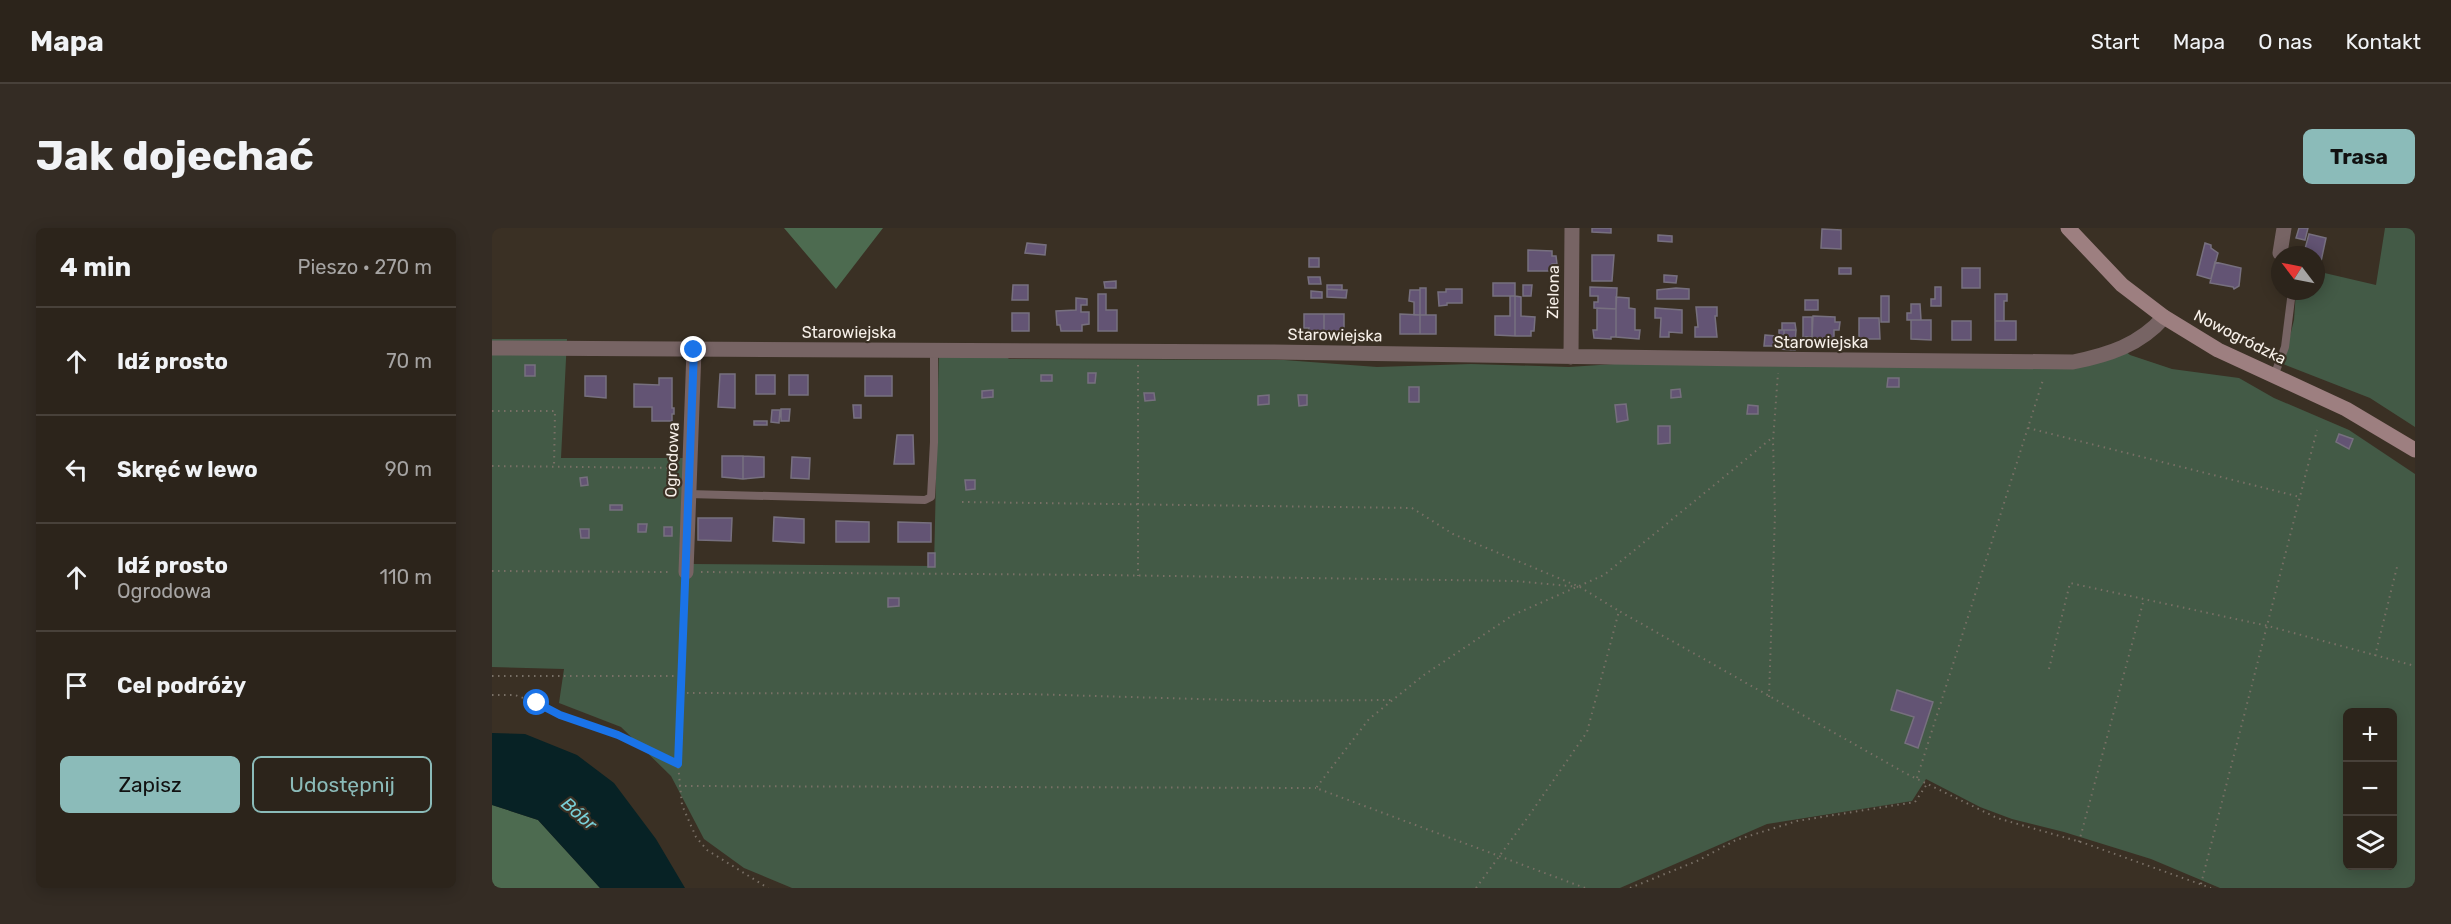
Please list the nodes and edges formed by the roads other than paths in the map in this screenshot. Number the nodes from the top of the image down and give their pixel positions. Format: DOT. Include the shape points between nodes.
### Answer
graph roads {
  1 [pos="1572,228"];
  2 [pos="2068,228"];
  3 [pos="2284,228"];
  4 [pos="2281,246"];
  5 [pos="2291,300"];
  6 [pos="2164,317"];
  7 [pos="492,348"];
  8 [pos="694,350"];
  9 [pos="934,351"];
  10 [pos="1571,357"];
  11 [pos="2274,376"];
  12 [pos="2415,450"];
  13 [pos="688,494"];
  14 [pos="686,572"];
  1 -- 10 [label="street, Zielona"];
  2 -- 6 [label="main road, Nowogródzka" via="2122,285"];
  3 -- 4 [label="street"];
  5 -- 11 [label="lane" via="2285,347"];
  6 -- 10 [label="street, Starowiejska" via="2132,344 2101,357 2073,362"];
  6 -- 11 [label="main road, Nowogródzka" via="2218,350"];
  7 -- 8 [label="street, Starowiejska"];
  8 -- 9 [label="street, Starowiejska"];
  8 -- 13 [label="street, Ogrodowa"];
  9 -- 10 [label="street, Starowiejska"];
  9 -- 13 [label="lane" via="931,497 925,500"];
  11 -- 12 [label="main road, Nowogródzka" via="2346,409"];
  13 -- 14 [label="street, Ogrodowa"];
}
